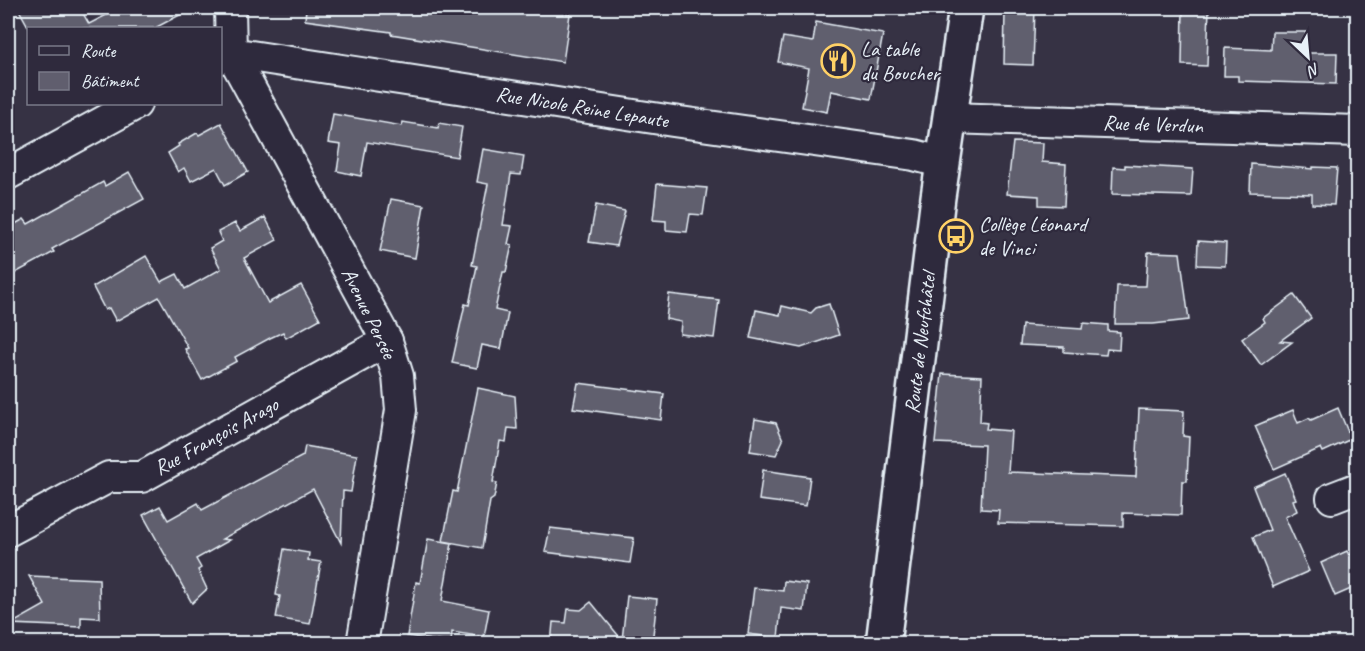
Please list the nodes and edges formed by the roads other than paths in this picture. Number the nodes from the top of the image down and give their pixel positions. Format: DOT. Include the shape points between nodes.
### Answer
graph roads {
  1 [pos="230,8"];
  2 [pos="966,8"];
  3 [pos="226,55"];
  4 [pos="134,105"];
  5 [pos="949,118"];
  6 [pos="1358,130"];
  7 [pos="944,163"];
  8 [pos="8,174"];
  9 [pos="387,341"];
  10 [pos="8,531"];
  11 [pos="362,644"];
  12 [pos="883,644"];
  1 -- 3 [label="street, Avenue Persée"];
  2 -- 5 [label="main road, Route de Neufchâtel"];
  3 -- 7 [label="street, Rue Nicole Reine Lepaute" via="914,155"];
  3 -- 9 [label="street, Avenue Persée"];
  4 -- 8 [label="street"];
  5 -- 6 [label="street, Rue de Verdun"];
  5 -- 7 [label="main road, Route de Neufchâtel"];
  7 -- 12 [label="main road, Route de Neufchâtel"];
  9 -- 10 [label="street, Rue François Arago" via="142,477 110,477"];
  9 -- 11 [label="street, Avenue Persée" via="398,376 401,410"];
}
